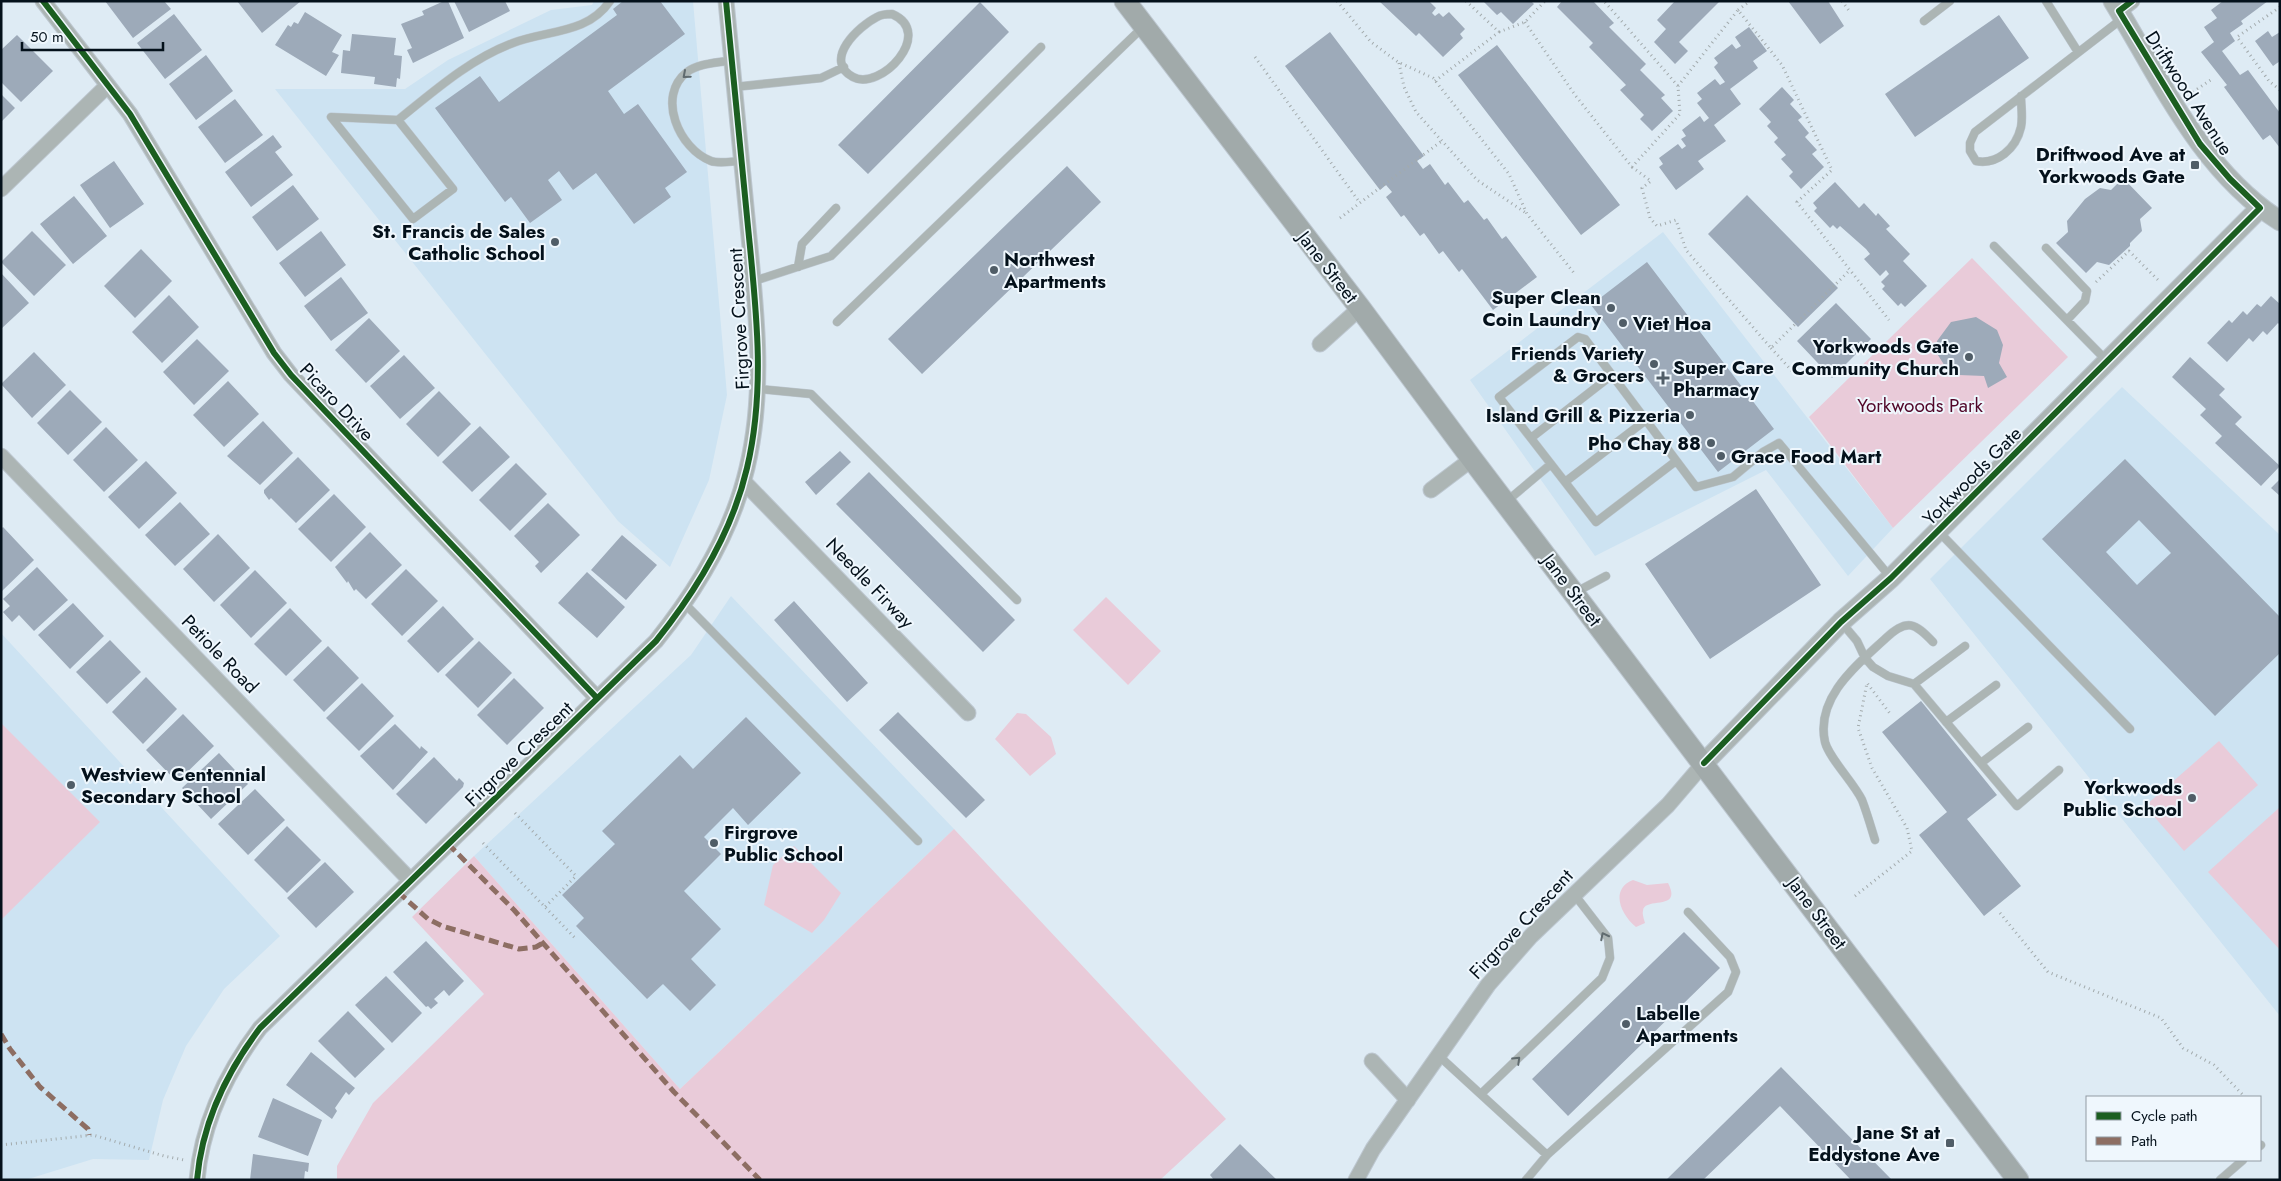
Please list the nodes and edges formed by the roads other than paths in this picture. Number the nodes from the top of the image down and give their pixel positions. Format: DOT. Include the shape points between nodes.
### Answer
graph roads {
  1 [pos="43,1"];
  2 [pos="610,1"];
  3 [pos="726,1"];
  4 [pos="1125,1"];
  5 [pos="1950,1"];
  6 [pos="2046,1"];
  7 [pos="2122,8"];
  8 [pos="1924,21"];
  9 [pos="1145,26"];
  10 [pos="1041,47"];
  11 [pos="2078,52"];
  12 [pos="732,60"];
  13 [pos="844,67"];
  14 [pos="107,86"];
  15 [pos="734,87"];
  16 [pos="2021,96"];
  17 [pos="398,120"];
  18 [pos="742,161"];
  19 [pos="1,189"];
  20 [pos="836,208"];
  21 [pos="2260,208"];
  22 [pos="2280,222"];
  23 [pos="1994,246"];
  24 [pos="2046,248"];
  25 [pos="798,267"];
  26 [pos="754,281"];
  27 [pos="1360,308"];
  28 [pos="2067,320"];
  29 [pos="837,322"];
  30 [pos="1320,344"];
  31 [pos="2107,362"];
  32 [pos="1612,375"];
  33 [pos="759,389"];
  34 [pos="1646,420"];
  35 [pos="1531,438"];
  36 [pos="1,456"];
  37 [pos="1472,459"];
  38 [pos="1676,461"];
  39 [pos="1551,464"];
  40 [pos="744,482"];
  41 [pos="1565,482"];
  42 [pos="1431,490"];
  43 [pos="1505,502"];
  44 [pos="1938,530"];
  45 [pos="1606,576"];
  46 [pos="1891,578"];
  47 [pos="1574,593"];
  48 [pos="1017,600"];
  49 [pos="685,604"];
  50 [pos="1842,622"];
  51 [pos="1933,642"];
  52 [pos="1965,646"];
  53 [pos="1865,658"];
  54 [pos="1914,684"];
  55 [pos="1996,685"];
  56 [pos="597,698"];
  57 [pos="968,713"];
  58 [pos="1946,722"];
  59 [pos="2028,727"];
  60 [pos="2130,729"];
  61 [pos="1704,763"];
  62 [pos="1981,763"];
  63 [pos="2059,770"];
  64 [pos="1875,840"];
  65 [pos="918,841"];
  66 [pos="410,880"];
  67 [pos="1574,894"];
  68 [pos="1688,912"];
  69 [pos="1439,1056"];
  70 [pos="1372,1061"];
  71 [pos="1482,1093"];
  72 [pos="1408,1100"];
  73 [pos="1547,1155"];
  74 [pos="2242,1161"];
  75 [pos="2009,1176"];
  76 [pos="197,1180"];
  77 [pos="1356,1180"];
  78 [pos="1526,1180"];
  79 [pos="2220,1180"];
  1 -- 14 [label="street, Picaro Drive"];
  2 -- 17 [label="lane" via="596,17 579,26 514,43 482,58"];
  3 -- 12 [label="street, Firgrove Crescent"];
  4 -- 9 [label="main road, Jane Street"];
  5 -- 8 [label="lane"];
  6 -- 11 [label="lane"];
  7 -- 11 [label="lane"];
  7 -- 21 [label="street, Driftwood Avenue" via="2200,144"];
  9 -- 27 [label="main road, Jane Street"];
  9 -- 29 [label="lane"];
  10 -- 25 [label="lane" via="831,256"];
  11 -- 16 [label="lane"];
  12 -- 15 [label="street, Firgrove Crescent"];
  12 -- 18 [label="lane, one-way" via="687,72 678,83 672,103 675,124 690,149 712,161"];
  13 -- 13 [label="lane" via="854,78 866,80 880,75 906,50 909,38 900,17 880,15 866,23 847,41 842,53"];
  13 -- 15 [label="lane" via="821,78"];
  14 -- 19 [label="street"];
  14 -- 56 [label="street, Picaro Drive" via="130,114 274,353 291,375"];
  15 -- 18 [label="street, Firgrove Crescent"];
  16 -- 16 [label="lane" via="1975,132 1970,152 1976,162 1986,163 1999,158 2012,147 2021,128"];
  17 -- 17 [label="lane" via="453,188 413,219 331,117"];
  18 -- 26 [label="street, Firgrove Crescent"];
  20 -- 25 [label="lane" via="802,244"];
  21 -- 22 [label="street, Driftwood Avenue"];
  21 -- 31 [label="street, Yorkwoods Gate"];
  23 -- 28 [label="lane"];
  24 -- 28 [label="lane" via="2087,291 2085,302"];
  25 -- 26 [label="lane"];
  26 -- 33 [label="street, Firgrove Crescent"];
  27 -- 30 [label="street"];
  27 -- 37 [label="main road, Jane Street"];
  28 -- 31 [label="lane"];
  31 -- 44 [label="street, Yorkwoods Gate"];
  32 -- 34 [label="lane"];
  32 -- 35 [label="lane"];
  32 -- 35 [label="lane" via="1585,339 1578,337 1499,397"];
  33 -- 40 [label="street, Firgrove Crescent" via="754,438"];
  33 -- 48 [label="lane" via="811,394"];
  34 -- 38 [label="lane"];
  34 -- 41 [label="lane"];
  35 -- 39 [label="lane"];
  36 -- 66 [label="street, Petiole Road"];
  37 -- 42 [label="street"];
  37 -- 43 [label="main road, Jane Street"];
  38 -- 41 [label="lane" via="1596,522"];
  38 -- 46 [label="lane" via="1696,487 1733,477 1779,443"];
  39 -- 41 [label="lane"];
  39 -- 43 [label="lane"];
  40 -- 49 [label="street, Firgrove Crescent" via="727,528"];
  40 -- 57 [label="street, Needle Firway"];
  43 -- 47 [label="main road, Jane Street"];
  44 -- 46 [label="street, Yorkwoods Gate"];
  44 -- 60 [label="lane"];
  45 -- 47 [label="lane"];
  46 -- 50 [label="street, Yorkwoods Gate"];
  47 -- 61 [label="main road, Jane Street"];
  49 -- 56 [label="street, Firgrove Crescent" via="656,641"];
  49 -- 65 [label="lane"];
  50 -- 53 [label="lane"];
  50 -- 61 [label="street, Yorkwoods Gate"];
  51 -- 53 [label="lane" via="1918,626 1908,624 1894,630"];
  52 -- 54 [label="lane"];
  53 -- 54 [label="lane" via="1888,676"];
  53 -- 64 [label="lane" via="1844,678 1830,700 1824,721 1825,743 1862,800"];
  54 -- 58 [label="lane"];
  55 -- 58 [label="lane"];
  56 -- 66 [label="street, Firgrove Crescent"];
  58 -- 62 [label="lane"];
  59 -- 62 [label="lane"];
  61 -- 67 [label="street, Firgrove Crescent" via="1668,805"];
  61 -- 75 [label="main road, Jane Street"];
  62 -- 63 [label="lane" via="2017,806"];
  66 -- 76 [label="street, Firgrove Crescent" via="271,1016 247,1045 229,1072 214,1106"];
  67 -- 69 [label="street, Firgrove Crescent" via="1530,936 1488,985"];
  71 -- 67 [label="lane, one-way" via="1602,978 1610,958 1608,938"];
  68 -- 73 [label="lane" via="1730,957 1736,972 1728,992"];
  69 -- 71 [label="lane"];
  69 -- 72 [label="street, Firgrove Crescent"];
  70 -- 72 [label="street"];
  71 -- 73 [label="lane"];
  72 -- 77 [label="street, Firgrove Crescent" via="1372,1149"];
  73 -- 78 [label="lane"];
  74 -- 79 [label="lane"];
}
